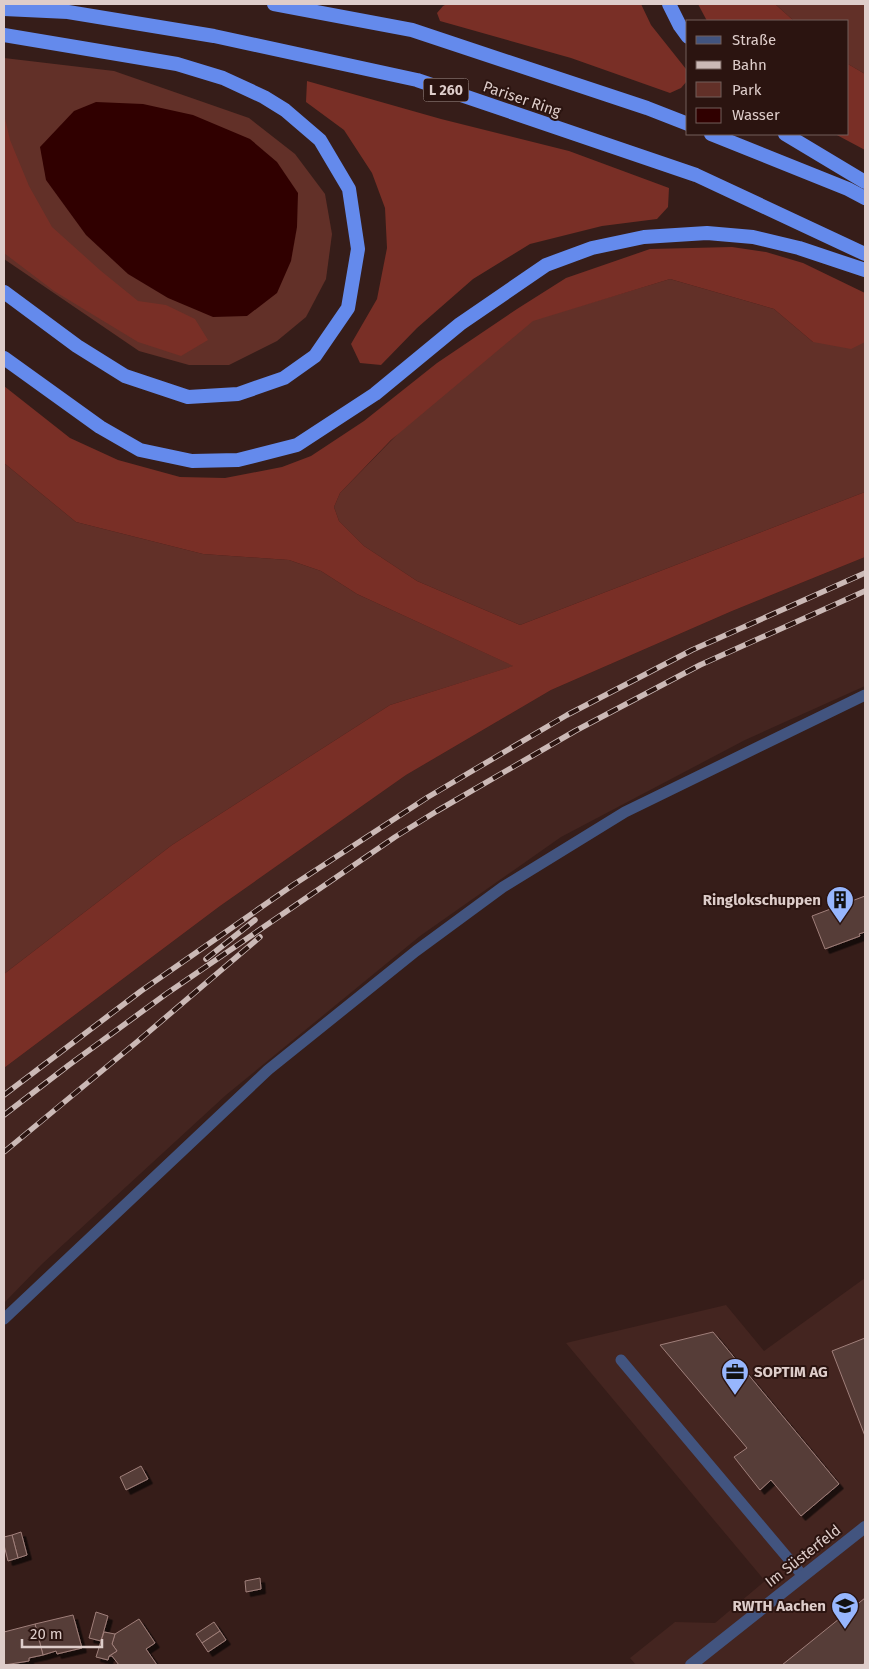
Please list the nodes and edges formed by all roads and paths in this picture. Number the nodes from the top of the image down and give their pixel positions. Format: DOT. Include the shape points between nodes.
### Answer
graph roads {
  1 [pos="274,4"];
  2 [pos="670,4"];
  3 [pos="4,9"];
  4 [pos="686,34"];
  5 [pos="4,35"];
  6 [pos="686,123"];
  7 [pos="713,135"];
  8 [pos="787,135"];
  9 [pos="865,182"];
  10 [pos="865,198"];
  11 [pos="865,254"];
  12 [pos="865,270"];
  13 [pos="4,292"];
  14 [pos="4,358"];
  15 [pos="865,695"];
  16 [pos="4,1319"];
  17 [pos="621,1360"];
  18 [pos="865,1528"];
  19 [pos="804,1576"];
  20 [pos="691,1665"];
  1 -- 6 [label="highway, Pariser Ring" via="412,30"];
  2 -- 4 [label="highway"];
  3 -- 11 [label="highway, Pariser Ring / L 260" via="68,12 214,36 417,80 696,175"];
  5 -- 13 [label="highway" via="177,64 223,78 284,110 320,140 350,189 358,248 348,308 315,356 284,378 238,394 188,397 125,376"];
  7 -- 10 [label="highway"];
  8 -- 9 [label="highway"];
  12 -- 14 [label="highway" via="753,237 707,233 644,237 592,248 546,265 460,324 375,394 297,445 238,460 192,461 140,450 100,427"];
  15 -- 16 [label="lane" via="625,812 503,887 416,950 268,1070"];
  17 -- 19 [label="lane"];
  18 -- 19 [label="street, Im Süsterfeld"];
  19 -- 20 [label="street, Im Süsterfeld"];
}
